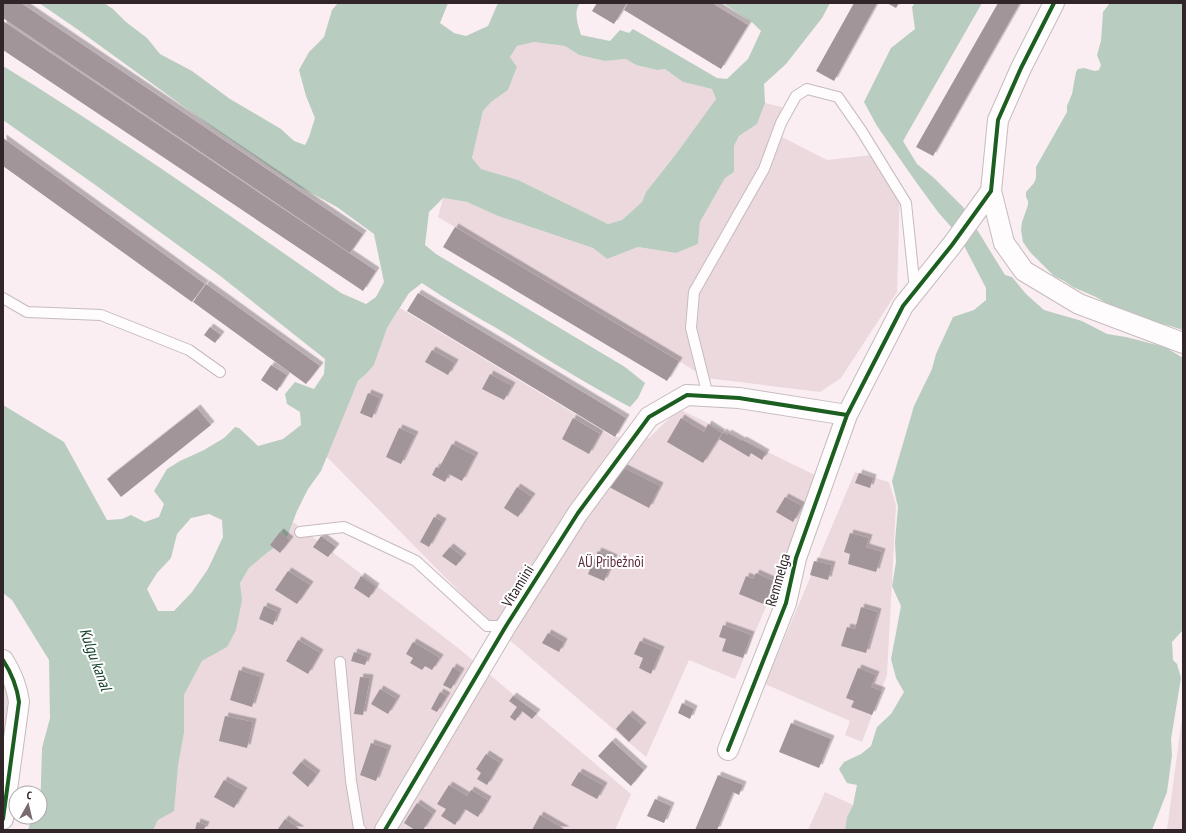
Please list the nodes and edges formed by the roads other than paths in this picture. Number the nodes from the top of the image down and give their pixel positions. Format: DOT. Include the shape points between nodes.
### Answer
graph roads {
  1 [pos="1054,3"];
  2 [pos="991,191"];
  3 [pos="915,291"];
  4 [pos="3,298"];
  5 [pos="1183,343"];
  6 [pos="220,372"];
  7 [pos="708,396"];
  8 [pos="847,415"];
  9 [pos="300,532"];
  10 [pos="506,626"];
  11 [pos="3,660"];
  12 [pos="340,662"];
  13 [pos="728,750"];
  14 [pos="3,819"];
  15 [pos="361,830"];
  16 [pos="385,830"];
  1 -- 2 [label="street" via="998,120"];
  2 -- 3 [label="street, Remmelga"];
  2 -- 5 [label="street" via="1004,243 1024,271 1079,304"];
  3 -- 7 [label="lane" via="906,203 838,97 807,89 796,96 781,123 764,169 694,292 691,328"];
  3 -- 8 [label="street, Remmelga" via="903,306"];
  4 -- 6 [label="lane" via="27,312 101,315 189,350"];
  7 -- 8 [label="street, Vitamiini" via="739,398"];
  7 -- 10 [label="street, Vitamiini" via="687,395 649,417 578,513"];
  8 -- 13 [label="street, Remmelga" via="796,558 786,603"];
  9 -- 10 [label="lane" via="344,527 416,561 487,626"];
  10 -- 16 [label="street, Vitamiini"];
  11 -- 14 [label="street" via="12,675 19,702"];
  12 -- 15 [label="lane" via="351,781"];
}
